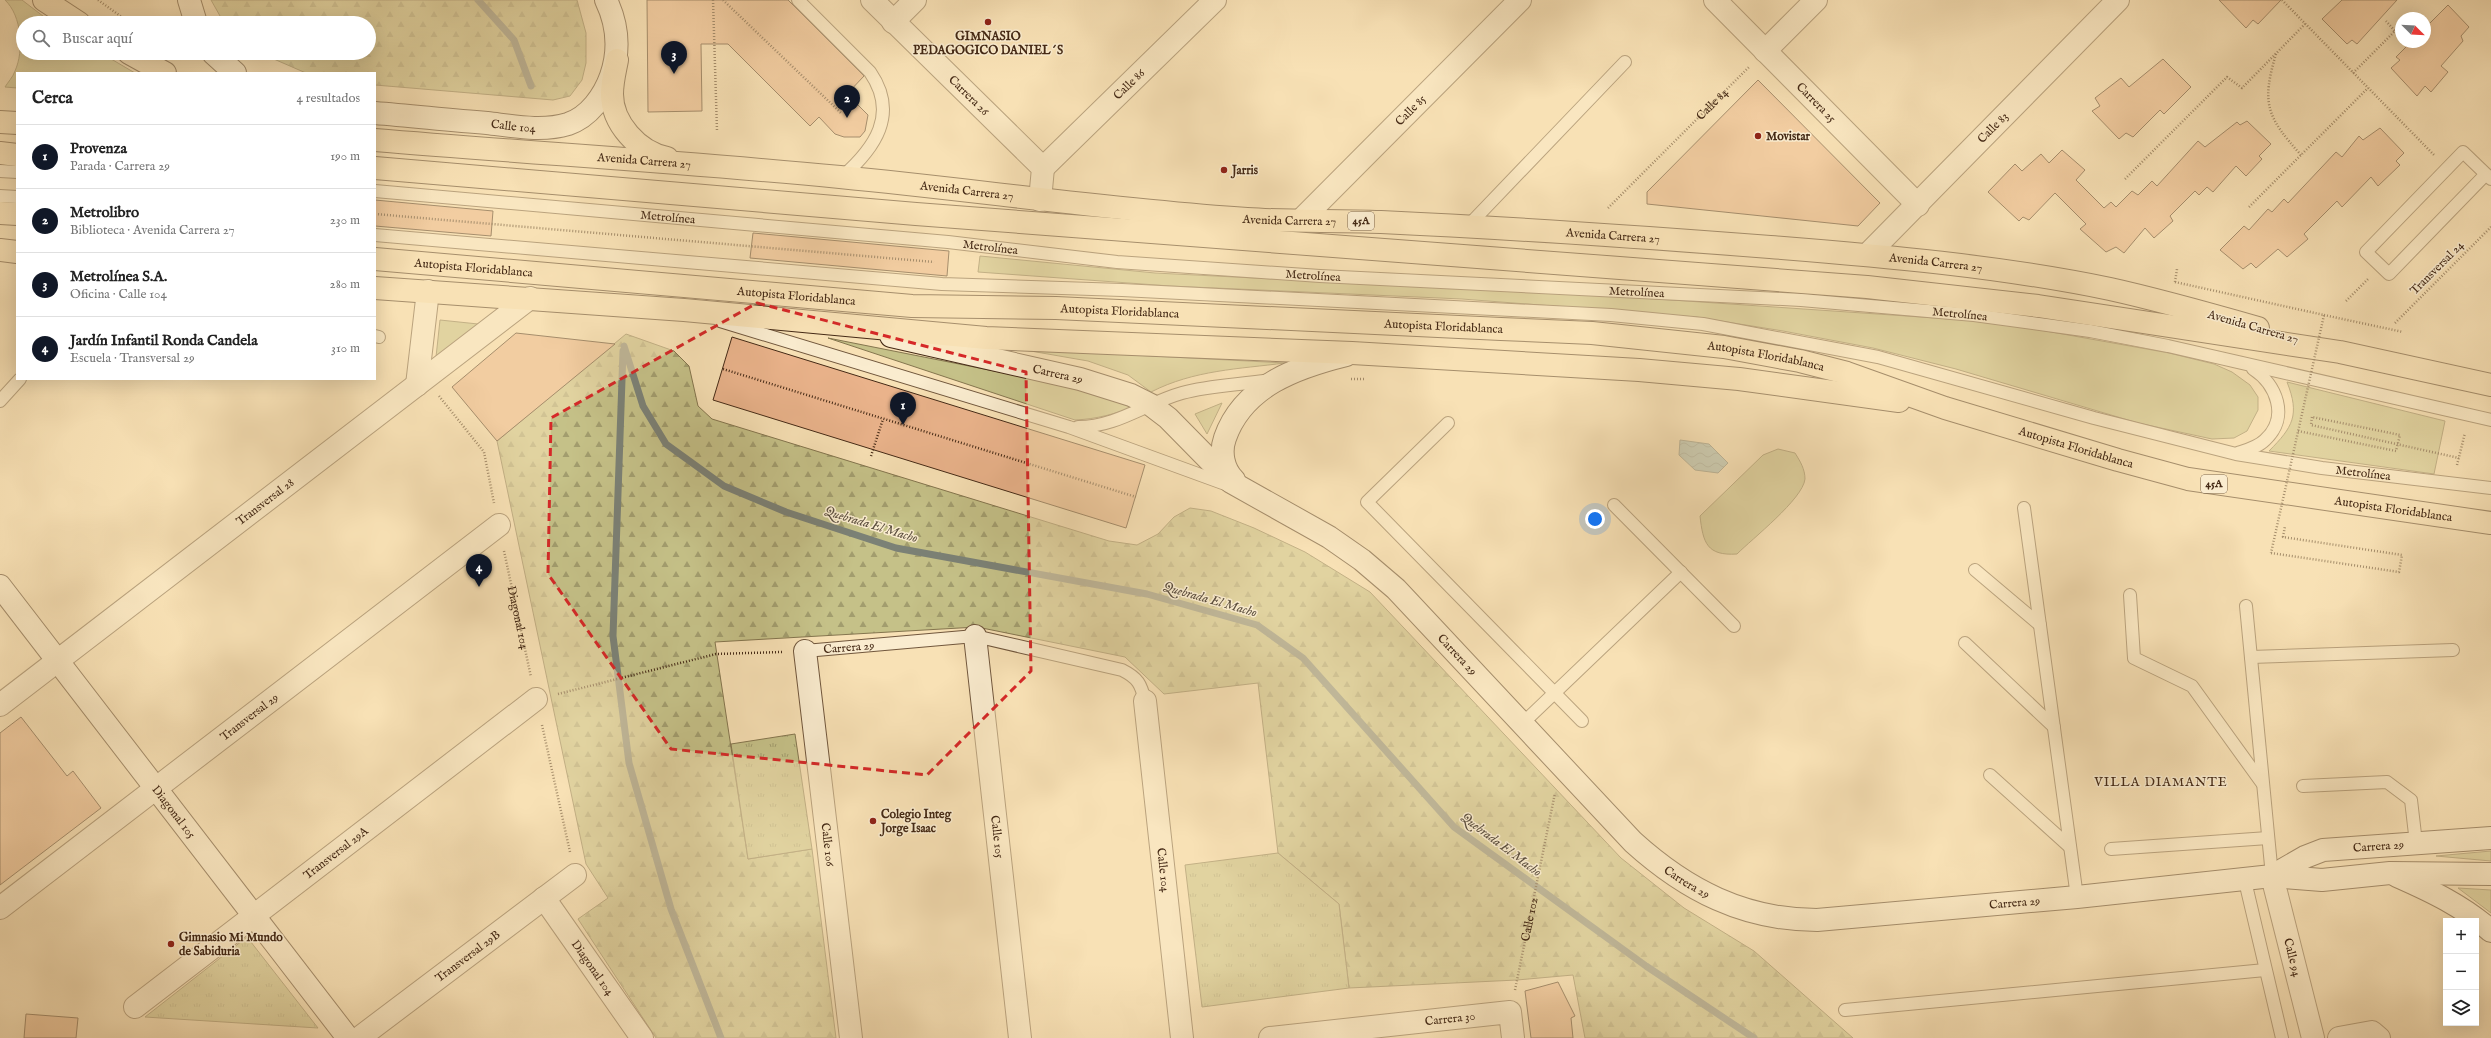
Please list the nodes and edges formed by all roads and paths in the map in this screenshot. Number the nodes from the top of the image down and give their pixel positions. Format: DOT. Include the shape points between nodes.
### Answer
graph roads {
  1 [pos="44,0"];
  2 [pos="98,0"];
  3 [pos="189,0"];
  4 [pos="606,0"];
  5 [pos="713,0"];
  6 [pos="724,0"];
  7 [pos="798,0"];
  8 [pos="872,0"];
  9 [pos="915,0"];
  10 [pos="1215,0"];
  11 [pos="1520,0"];
  12 [pos="1715,0"];
  13 [pos="1816,0"];
  14 [pos="2118,0"];
  15 [pos="2282,0"];
  16 [pos="68,16"];
  17 [pos="120,16"];
  18 [pos="194,16"];
  19 [pos="2386,20"];
  20 [pos="893,22"];
  21 [pos="2305,24"];
  22 [pos="1765,51"];
  23 [pos="2276,54"];
  24 [pos="142,60"];
  25 [pos="221,60"];
  26 [pos="617,60"];
  27 [pos="1625,62"];
  28 [pos="163,72"];
  29 [pos="234,72"];
  30 [pos="2353,73"];
  31 [pos="2368,88"];
  32 [pos="376,113"];
  33 [pos="842,114"];
  34 [pos="0,122"];
  35 [pos="16,123"];
  36 [pos="717,131"];
  37 [pos="376,140"];
  38 [pos="0,154"];
  39 [pos="16,155"];
  40 [pos="2301,155"];
  41 [pos="693,163"];
  42 [pos="376,168"];
  43 [pos="1044,168"];
  44 [pos="2447,168"];
  45 [pos="0,170"];
  46 [pos="16,172"];
  47 [pos="842,177"];
  48 [pos="2489,177"];
  49 [pos="2125,179"];
  50 [pos="376,191"];
  51 [pos="0,196"];
  52 [pos="16,197"];
  53 [pos="1040,200"];
  54 [pos="1918,204"];
  55 [pos="2249,207"];
  56 [pos="1608,208"];
  57 [pos="0,213"];
  58 [pos="16,214"];
  59 [pos="376,214"];
  60 [pos="1301,220"];
  61 [pos="1468,226"];
  62 [pos="2491,227"];
  63 [pos="376,235"];
  64 [pos="0,250"];
  65 [pos="16,252"];
  66 [pos="1867,256"];
  67 [pos="376,259"];
  68 [pos="934,262"];
  69 [pos="2381,267"];
  70 [pos="2177,269"];
  71 [pos="376,288"];
  72 [pos="428,291"];
  73 [pos="530,298"];
  74 [pos="2346,301"];
  75 [pos="684,310"];
  76 [pos="2324,315"];
  77 [pos="2395,323"];
  78 [pos="838,324"];
  79 [pos="2403,332"];
  80 [pos="2340,352"];
  81 [pos="1352,353"];
  82 [pos="2248,366"];
  83 [pos="723,369"];
  84 [pos="1285,375"];
  85 [pos="1346,379"];
  86 [pos="1370,379"];
  87 [pos="19,380"];
  88 [pos="421,382"];
  89 [pos="2491,385"];
  90 [pos="0,401"];
  91 [pos="1151,405"];
  92 [pos="1946,408"];
  93 [pos="883,419"];
  94 [pos="2491,420"];
  95 [pos="1448,423"];
  96 [pos="1069,427"];
  97 [pos="2466,429"];
  98 [pos="2298,431"];
  99 [pos="2236,454"];
  100 [pos="871,456"];
  101 [pos="2459,458"];
  102 [pos="2464,468"];
  103 [pos="2491,488"];
  104 [pos="1244,491"];
  105 [pos="1136,497"];
  106 [pos="1614,505"];
  107 [pos="2024,508"];
  108 [pos="2491,523"];
  109 [pos="499,525"];
  110 [pos="2285,526"];
  111 [pos="1975,570"];
  112 [pos="1681,572"];
  113 [pos="0,586"];
  114 [pos="2130,595"];
  115 [pos="2246,606"];
  116 [pos="2040,625"];
  117 [pos="1734,626"];
  118 [pos="975,636"];
  119 [pos="1965,643"];
  120 [pos="2453,650"];
  121 [pos="805,651"];
  122 [pos="2251,656"];
  123 [pos="58,660"];
  124 [pos="1554,693"];
  125 [pos="536,699"];
  126 [pos="1145,701"];
  127 [pos="0,704"];
  128 [pos="1582,721"];
  129 [pos="1522,724"];
  130 [pos="2054,727"];
  131 [pos="1990,775"];
  132 [pos="2263,784"];
  133 [pos="2303,786"];
  134 [pos="156,788"];
  135 [pos="1556,788"];
  136 [pos="2268,838"];
  137 [pos="2491,838"];
  138 [pos="2416,843"];
  139 [pos="2070,847"];
  140 [pos="2111,849"];
  141 [pos="2390,873"];
  142 [pos="2491,874"];
  143 [pos="575,875"];
  144 [pos="2272,876"];
  145 [pos="2245,881"];
  146 [pos="2077,897"];
  147 [pos="544,898"];
  148 [pos="0,908"];
  149 [pos="254,915"];
  150 [pos="2491,931"];
  151 [pos="2265,970"];
  152 [pos="1517,980"];
  153 [pos="135,1007"];
  154 [pos="1845,1010"];
  155 [pos="1342,1034"];
  156 [pos="348,1038"];
  157 [pos="359,1038"];
  158 [pos="642,1038"];
  159 [pos="851,1038"];
  160 [pos="1020,1038"];
  161 [pos="1182,1038"];
  162 [pos="1270,1038"];
  163 [pos="1513,1038"];
  164 [pos="2282,1038"];
  165 [pos="2313,1038"];
  166 [pos="2339,1038"];
  167 [pos="2379,1038"];
  1 -- 16 [label="highway"];
  2 -- 17 [label="path"];
  3 -- 18 [label="street"];
  4 -- 26 [label="street" via="615,24"];
  5 -- 36 [label="path"];
  6 -- 33 [label="path"];
  7 -- 47 [label="lane" via="870,72 883,98 882,123 873,142 856,165"];
  8 -- 20 [label="street, Carrera 26"];
  9 -- 20 [label="street"];
  10 -- 43 [label="street, Calle 86"];
  11 -- 60 [label="street, Calle 85"];
  12 -- 22 [label="street, Carrera 25"];
  13 -- 22 [label="street"];
  14 -- 54 [label="street, Calle 83"];
  15 -- 21 [label="path"];
  19 -- 30 [label="path" via="2395,31"];
  20 -- 43 [label="street, Carrera 26"];
  21 -- 23 [label="path"];
  21 -- 30 [label="path"];
  22 -- 54 [label="street, Carrera 25"];
  22 -- 56 [label="path, Calle 84"];
  23 -- 40 [label="path" via="2267,82 2268,108 2281,132"];
  23 -- 49 [label="path" via="2242,88 2228,77"];
  24 -- 28 [label="highway"];
  25 -- 29 [label="street"];
  26 -- 32 [label="street, Calle 104" via="610,79 592,108 582,117 554,127 538,128"];
  26 -- 41 [label="highway" via="612,95 616,113 624,128 636,142 650,152"];
  27 -- 61 [label="lane"];
  30 -- 31 [label="path"];
  31 -- 40 [label="path"];
  31 -- 44 [label="path"];
  34 -- 35 [label="highway"];
  37 -- 41 [label="highway, Avenida Carrera 27 / 45A" via="613,160"];
  38 -- 39 [label="highway"];
  40 -- 55 [label="path"];
  41 -- 47 [label="highway, Avenida Carrera 27 / 45A"];
  42 -- 80 [label="highway, 45A" via="916,214 1867,287 2038,306"];
  43 -- 53 [label="street"];
  44 -- 48 [label="lane" via="2463,152"];
  44 -- 69 [label="lane" via="2366,252"];
  45 -- 46 [label="lane"];
  47 -- 53 [label="highway, Avenida Carrera 27 / 45A"];
  48 -- 69 [label="lane" via="2389,274"];
  50 -- 82 [label="lane, Metrolínea" via="948,242 1125,263 1320,276 1872,305 1974,315 2090,331 2168,346"];
  51 -- 52 [label="lane"];
  53 -- 60 [label="highway, Avenida Carrera 27 / 45A" via="1246,219"];
  54 -- 66 [label="street, Calle 83"];
  57 -- 58 [label="highway"];
  59 -- 68 [label="path"];
  60 -- 61 [label="highway, Avenida Carrera 27 / 45A"];
  61 -- 66 [label="highway, Avenida Carrera 27 / 45A" via="1620,235"];
  62 -- 77 [label="path, Transversal 24"];
  63 -- 99 [label="lane, Metrolínea" via="942,284 1122,290 1611,315 1703,324 1878,357 2094,418"];
  64 -- 65 [label="highway"];
  66 -- 80 [label="highway, Avenida Carrera 27 / 45A" via="1996,271 2106,288 2164,301"];
  67 -- 92 [label="highway, Autopista Floridablanca / 45A" via="912,306 1056,308 1631,337 1724,347 1800,361 1848,373"];
  69 -- 74 [label="path"];
  70 -- 76 [label="path, bridge" via="2175,282"];
  71 -- 72 [label="highway, 45A"];
  72 -- 73 [label="highway, 45A"];
  72 -- 88 [label="street"];
  73 -- 75 [label="highway, 45A"];
  73 -- 88 [label="street, Transversal 28"];
  75 -- 78 [label="highway, 45A"];
  75 -- 96 [label="lane"];
  76 -- 79 [label="path"];
  76 -- 98 [label="path, bridge"];
  78 -- 81 [label="highway, 45A" via="986,338"];
  78 -- 91 [label="street, Carrera 29" via="1080,379 1131,395"];
  80 -- 89 [label="highway, 45A"];
  81 -- 84 [label="street, Carrera 29"];
  81 -- 92 [label="highway, 45A" via="1696,374"];
  82 -- 94 [label="lane, Metrolínea"];
  82 -- 99 [label="lane, Metrolínea" via="2265,377 2273,387 2278,414 2274,428 2266,439"];
  83 -- 93 [label="path"];
  84 -- 91 [label="lane" via="1269,380 1195,390"];
  84 -- 104 [label="street, Carrera 29" via="1260,391 1243,407 1228,429 1223,444 1225,469"];
  85 -- 86 [label="path"];
  87 -- 90 [label="lane"];
  88 -- 109 [label="path, Diagonal 104" via="484,452"];
  88 -- 123 [label="street, Transversal 28"];
  91 -- 96 [label="lane" via="1112,423 1094,427"];
  91 -- 104 [label="street, Carrera 29" via="1168,418 1222,475"];
  92 -- 108 [label="highway, Autopista Floridablanca / 45A" via="2188,479"];
  93 -- 100 [label="path"];
  93 -- 105 [label="path"];
  95 -- 124 [label="lane" via="1367,502"];
  96 -- 104 [label="lane"];
  97 -- 101 [label="path"];
  98 -- 101 [label="path, bridge" via="2396,451 2397,446 2398,441 2400,436 2312,417 2311,425 2396,444 2404,446 2412,448 2420,450"];
  98 -- 110 [label="path, bridge" via="2271,553 2399,572 2402,555 2283,537"];
  99 -- 103 [label="lane, Metrolínea" via="2329,469"];
  101 -- 102 [label="path" via="2457,467"];
  104 -- 129 [label="street, Carrera 29" via="1329,537 1381,576"];
  106 -- 112 [label="lane"];
  107 -- 116 [label="lane"];
  109 -- 125 [label="path, Diagonal 104"];
  109 -- 134 [label="street, Transversal 29"];
  111 -- 116 [label="lane"];
  112 -- 117 [label="lane"];
  112 -- 124 [label="lane"];
  113 -- 123 [label="street, Diagonal 105"];
  114 -- 132 [label="lane" via="2134,658 2192,686"];
  115 -- 122 [label="lane"];
  116 -- 130 [label="lane"];
  118 -- 121 [label="lane, Carrera 29"];
  118 -- 126 [label="lane, Carrera 29" via="1122,670 1135,676 1142,688"];
  118 -- 160 [label="street, Calle 105"];
  119 -- 130 [label="lane"];
  120 -- 122 [label="lane"];
  121 -- 125 [label="path" via="716,654"];
  121 -- 159 [label="street, Calle 106"];
  122 -- 132 [label="lane"];
  123 -- 127 [label="street, Transversal 28"];
  123 -- 134 [label="street, Diagonal 105"];
  124 -- 128 [label="lane"];
  124 -- 129 [label="lane"];
  125 -- 143 [label="path, Diagonal 104"];
  125 -- 149 [label="street, Transversal 29A"];
  126 -- 161 [label="street, Calle 104"];
  129 -- 146 [label="street, Carrera 29" via="1656,863 1679,880 1704,893 1762,915 1788,920 1817,920"];
  130 -- 139 [label="lane"];
  131 -- 139 [label="lane"];
  132 -- 136 [label="lane"];
  133 -- 138 [label="lane" via="2387,782 2411,800"];
  134 -- 148 [label="street, Transversal 29"];
  134 -- 149 [label="street, Diagonal 105"];
  135 -- 152 [label="path, Calle 102"];
  136 -- 140 [label="lane"];
  136 -- 144 [label="lane"];
  137 -- 138 [label="street, Carrera 29"];
  138 -- 144 [label="street, Carrera 29" via="2323,850"];
  139 -- 146 [label="lane"];
  141 -- 142 [label="street, Carrera 29"];
  141 -- 144 [label="street, Carrera 29" via="2322,880"];
  141 -- 150 [label="street" via="2444,897"];
  143 -- 147 [label="street, Transversal 29B"];
  144 -- 145 [label="street, Carrera 29"];
  144 -- 165 [label="street, Calle 94"];
  145 -- 146 [label="street, Carrera 29"];
  145 -- 151 [label="lane"];
  147 -- 157 [label="street, Transversal 29B"];
  147 -- 158 [label="street, Diagonal 104"];
  149 -- 153 [label="street, Transversal 29A"];
  149 -- 156 [label="street, Diagonal 105"];
  151 -- 154 [label="lane"];
  151 -- 164 [label="lane"];
  155 -- 162 [label="street, Carrera 30"];
  155 -- 163 [label="street, Carrera 30" via="1510,1012"];
  166 -- 167 [label="street" via="2372,1032"];
}
